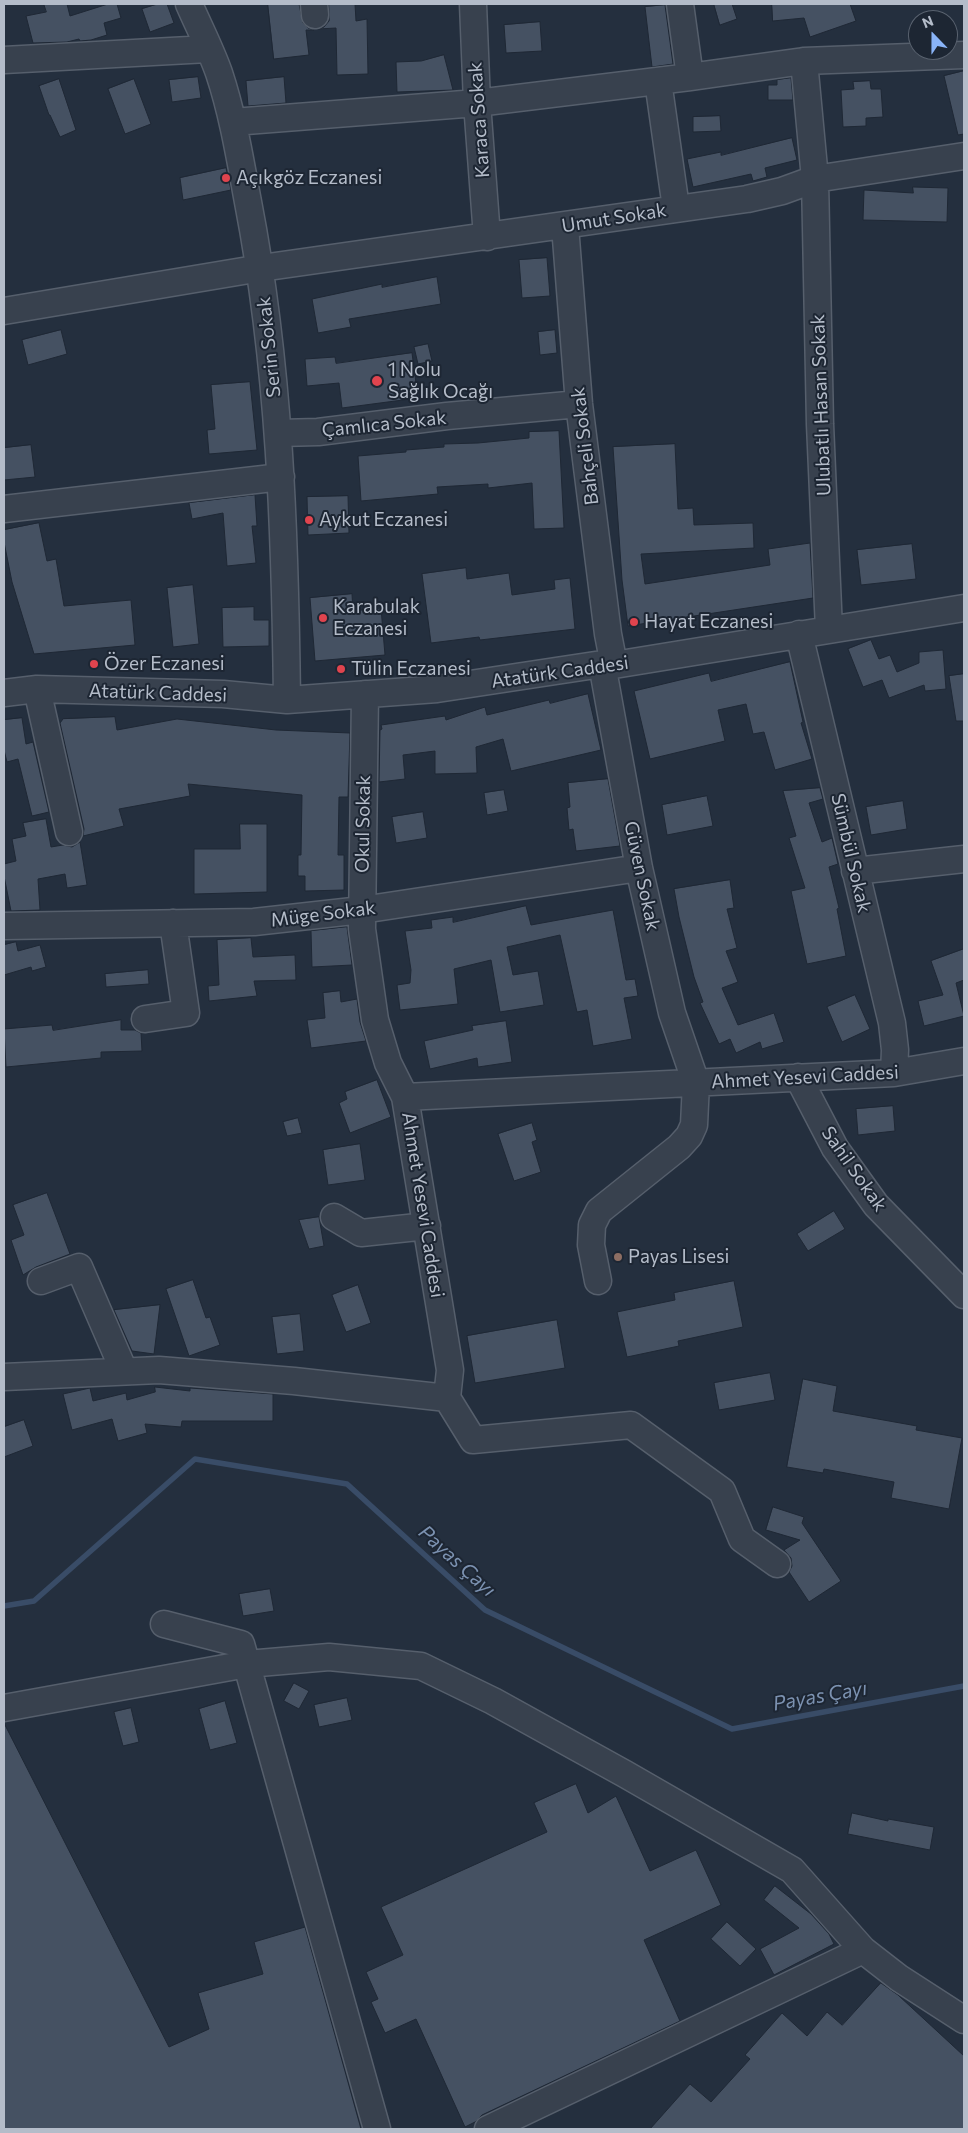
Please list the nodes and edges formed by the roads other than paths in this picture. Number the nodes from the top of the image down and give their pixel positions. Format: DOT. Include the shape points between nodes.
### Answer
graph roads {
  1 [pos="189,4"];
  2 [pos="473,4"];
  3 [pos="680,4"];
  4 [pos="208,49"];
  5 [pos="964,55"];
  6 [pos="4,60"];
  7 [pos="804,61"];
  8 [pos="690,77"];
  9 [pos="658,81"];
  10 [pos="477,103"];
  11 [pos="233,122"];
  12 [pos="964,156"];
  13 [pos="815,180"];
  14 [pos="676,208"];
  15 [pos="565,226"];
  16 [pos="487,237"];
  17 [pos="261,268"];
  18 [pos="4,311"];
  19 [pos="578,404"];
  20 [pos="279,433"];
  21 [pos="281,477"];
  22 [pos="4,509"];
  23 [pos="964,608"];
  24 [pos="829,630"];
  25 [pos="799,634"];
  26 [pos="608,665"];
  27 [pos="5,686"];
  28 [pos="37,689"];
  29 [pos="365,694"];
  30 [pos="287,700"];
  31 [pos="69,832"];
  32 [pos="964,858"];
  33 [pos="638,868"];
  34 [pos="855,871"];
  35 [pos="362,910"];
  36 [pos="173,923"];
  37 [pos="4,926"];
  38 [pos="145,1019"];
  39 [pos="964,1062"];
  40 [pos="894,1073"];
  41 [pos="798,1077"];
  42 [pos="696,1083"];
  43 [pos="405,1097"];
  44 [pos="334,1217"];
  45 [pos="427,1226"];
  46 [pos="41,1281"];
  47 [pos="598,1281"];
  48 [pos="964,1295"];
  49 [pos="124,1371"];
  50 [pos="4,1377"];
  51 [pos="447,1398"];
  52 [pos="777,1564"];
  53 [pos="164,1624"];
  54 [pos="247,1664"];
  55 [pos="4,1708"];
  56 [pos="863,1950"];
  57 [pos="964,2020"];
  58 [pos="377,2129"];
  59 [pos="488,2129"];
  1 -- 4 [label="street, Serin Sokak"];
  2 -- 10 [label="street, Karaca Sokak"];
  3 -- 8 [label="street"];
  4 -- 6 [label="street"];
  4 -- 11 [label="street, Serin Sokak" via="219,72"];
  5 -- 7 [label="street"];
  7 -- 8 [label="street"];
  7 -- 13 [label="street, Ulubatlı Hasan Sokak"];
  8 -- 9 [label="street"];
  9 -- 10 [label="street"];
  9 -- 14 [label="street"];
  10 -- 11 [label="street"];
  10 -- 16 [label="street, Karaca Sokak"];
  11 -- 17 [label="street, Serin Sokak"];
  12 -- 13 [label="street, Umut Sokak"];
  13 -- 14 [label="street, Umut Sokak" via="747,199"];
  13 -- 24 [label="street, Ulubatlı Hasan Sokak" via="820,424"];
  14 -- 15 [label="street, Umut Sokak"];
  15 -- 16 [label="street, Umut Sokak"];
  15 -- 19 [label="street, Bahçeli Sokak"];
  16 -- 17 [label="street, Umut Sokak"];
  17 -- 18 [label="street, Umut Sokak"];
  17 -- 20 [label="street, Serin Sokak"];
  19 -- 20 [label="street, Çamlıca Sokak" via="318,432"];
  19 -- 26 [label="street, Bahçeli Sokak" via="608,634"];
  20 -- 21 [label="street, Serin Sokak"];
  21 -- 22 [label="street"];
  21 -- 30 [label="street, Serin Sokak"];
  23 -- 24 [label="street, Atatürk Caddesi"];
  24 -- 25 [label="street, Atatürk Caddesi"];
  25 -- 26 [label="street, Atatürk Caddesi"];
  25 -- 34 [label="street, Sümbül Sokak"];
  26 -- 29 [label="street, Atatürk Caddesi" via="437,689"];
  26 -- 33 [label="street, Güven Sokak"];
  27 -- 28 [label="street, Atatürk Caddesi"];
  28 -- 30 [label="street, Atatürk Caddesi" via="222,694"];
  28 -- 31 [label="street"];
  29 -- 30 [label="street, Atatürk Caddesi"];
  29 -- 35 [label="street, Okul Sokak"];
  32 -- 34 [label="street"];
  33 -- 35 [label="street, Müge Sokak"];
  33 -- 42 [label="street, Güven Sokak" via="672,1013"];
  34 -- 40 [label="street, Sümbül Sokak" via="892,1023"];
  35 -- 36 [label="street, Müge Sokak" via="254,922"];
  35 -- 43 [label="street, Okul Sokak" via="375,1020 388,1063"];
  36 -- 37 [label="street, Müge Sokak"];
  36 -- 38 [label="street" via="186,1013"];
  39 -- 40 [label="street, Ahmet Yesevi Caddesi"];
  40 -- 41 [label="street, Ahmet Yesevi Caddesi"];
  41 -- 42 [label="street, Ahmet Yesevi Caddesi"];
  41 -- 48 [label="street, Sahil Sokak" via="835,1148 876,1205"];
  42 -- 43 [label="street, Ahmet Yesevi Caddesi"];
  42 -- 47 [label="street" via="694,1125 690,1136 599,1211 592,1225 591,1245"];
  43 -- 45 [label="street, Ahmet Yesevi Caddesi"];
  44 -- 45 [label="street" via="361,1233"];
  45 -- 51 [label="street, Ahmet Yesevi Caddesi" via="450,1370"];
  46 -- 49 [label="street" via="79,1267"];
  49 -- 50 [label="street"];
  49 -- 51 [label="street" via="159,1370 265,1378"];
  51 -- 52 [label="street" via="473,1440 631,1425 722,1491 742,1539"];
  53 -- 54 [label="street" via="241,1644"];
  54 -- 55 [label="street"];
  54 -- 56 [label="street" via="329,1657 421,1666 502,1705 792,1870"];
  54 -- 58 [label="street"];
  56 -- 57 [label="street" via="899,1978"];
  56 -- 59 [label="street"];
}
